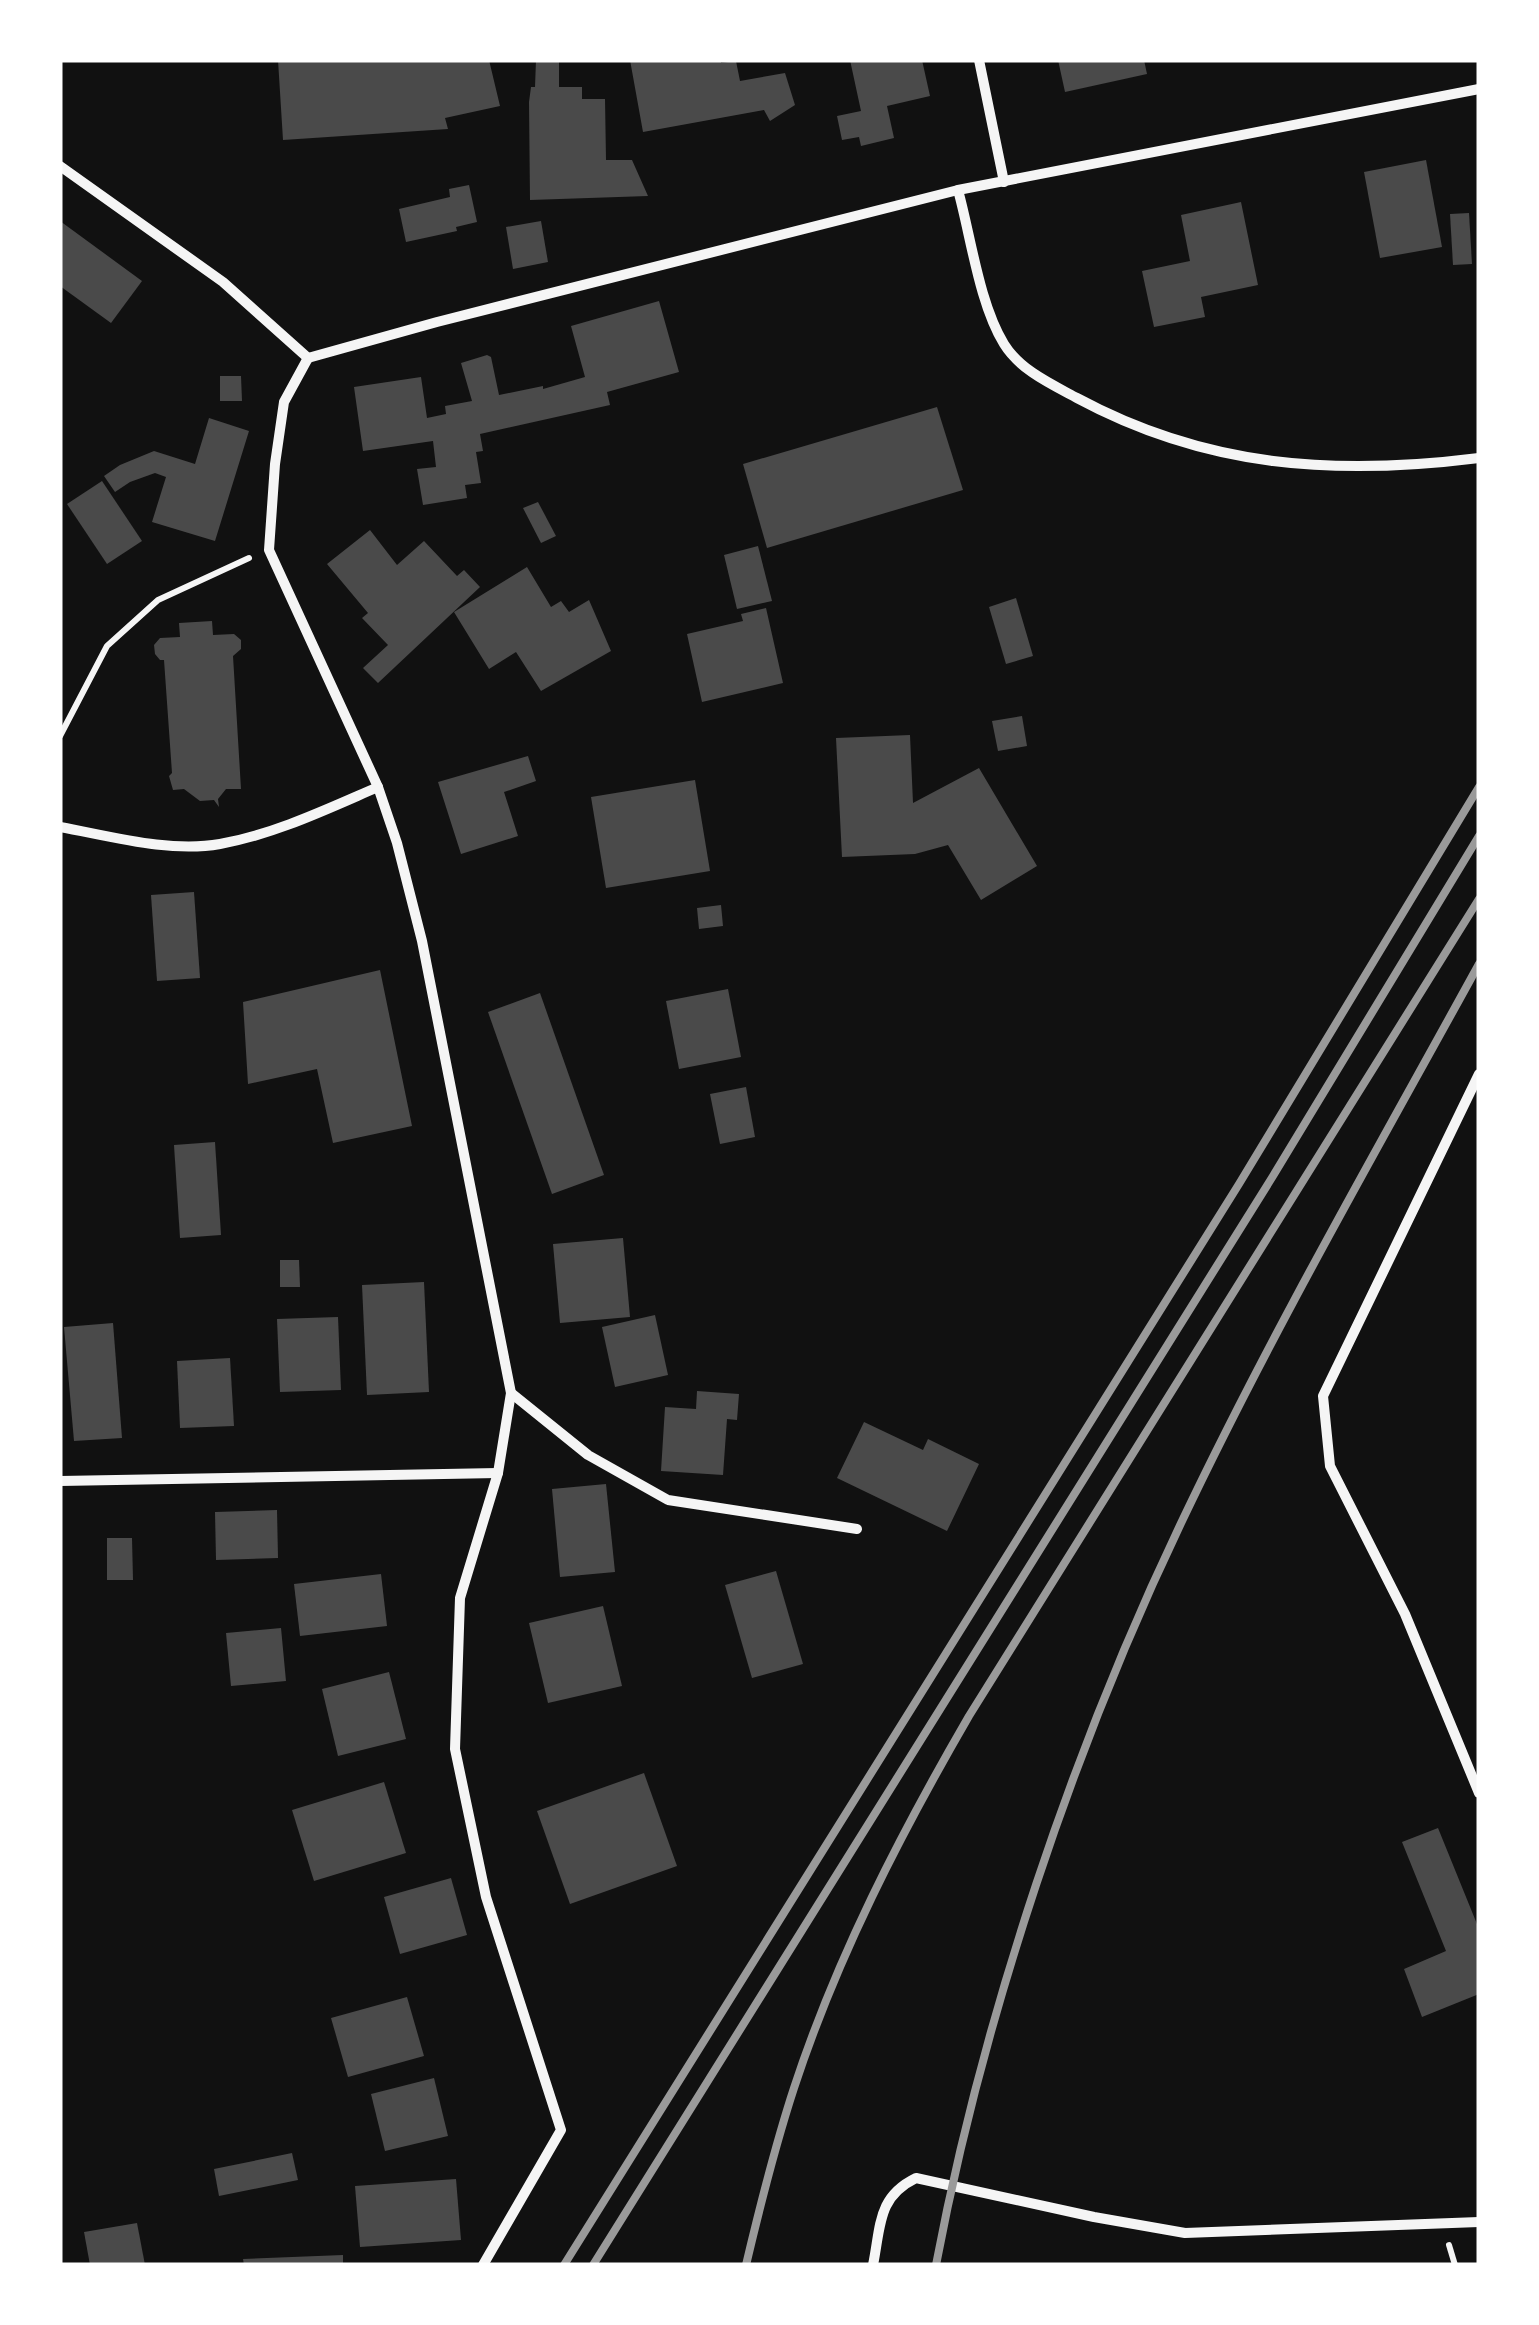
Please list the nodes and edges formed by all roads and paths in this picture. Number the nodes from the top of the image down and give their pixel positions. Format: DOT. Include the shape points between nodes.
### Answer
graph roads {
  1 [pos="979,60"];
  2 [pos="1479,89"];
  3 [pos="60,166"];
  4 [pos="1004,182"];
  5 [pos="958,190"];
  6 [pos="308,358"];
  7 [pos="1479,458"];
  8 [pos="269,550"];
  9 [pos="60,736"];
  10 [pos="378,787"];
  11 [pos="60,827"];
  12 [pos="1479,1074"];
  13 [pos="512,1393"];
  14 [pos="498,1473"];
  15 [pos="60,1481"];
  16 [pos="857,1529"];
  17 [pos="1479,1793"];
  18 [pos="1479,2222"];
  19 [pos="483,2265"];
  20 [pos="874,2265"];
  1 -- 4 [label="street"];
  2 -- 4 [label="street"];
  3 -- 6 [label="street" via="223,282"];
  4 -- 5 [label="street"];
  5 -- 6 [label="street"];
  5 -- 7 [label="street" via="991,317 1006,347 1033,374 1110,416 1226,455 1300,466 1407,467"];
  6 -- 8 [label="street" via="284,402"];
  8 -- 9 [label="path" via="158,600 107,646"];
  8 -- 10 [label="street"];
  10 -- 11 [label="street" via="294,824 217,845 156,844"];
  10 -- 13 [label="street" via="422,940"];
  12 -- 17 [label="street" via="1324,1396 1330,1466 1405,1614"];
  13 -- 14 [label="street"];
  13 -- 16 [label="street" via="588,1454 668,1500"];
  14 -- 15 [label="street"];
  14 -- 19 [label="street" via="460,1598 456,1749 486,1897 561,2130"];
  18 -- 20 [label="street" via="1185,2233 916,2178 884,2205"];
}
